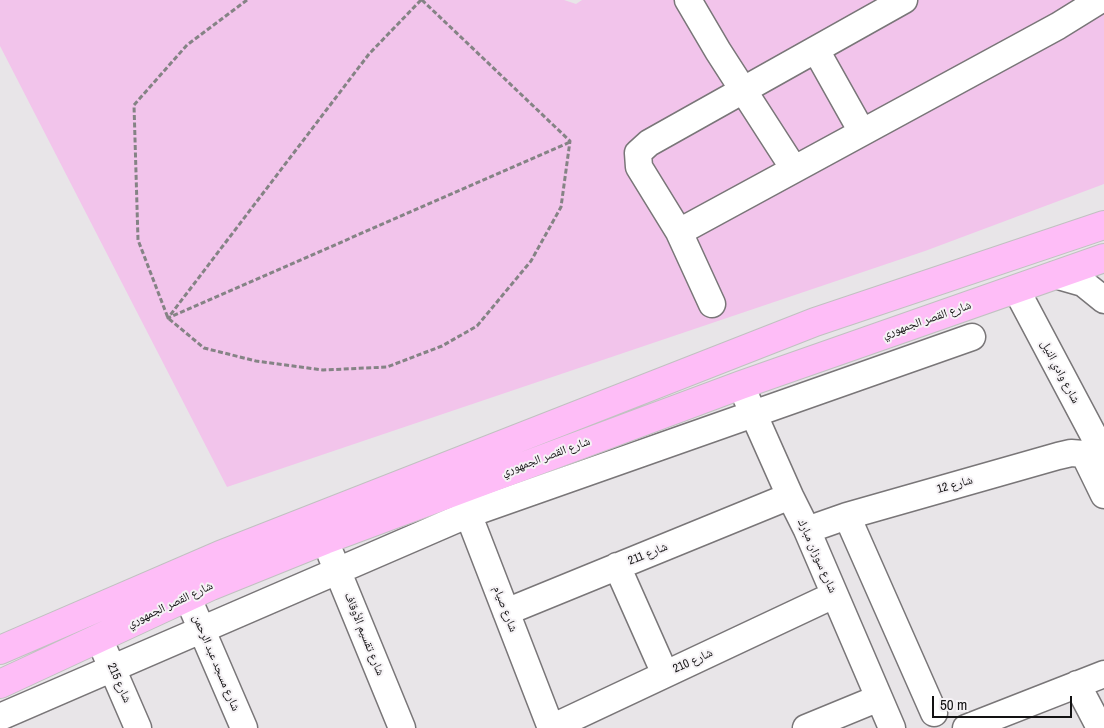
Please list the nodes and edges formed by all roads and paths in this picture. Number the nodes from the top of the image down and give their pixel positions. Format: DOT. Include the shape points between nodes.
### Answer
graph roads {
  1 [pos="247,0"];
  2 [pos="421,0"];
  3 [pos="688,0"];
  4 [pos="904,0"];
  5 [pos="1100,0"];
  6 [pos="816,50"];
  7 [pos="743,90"];
  8 [pos="862,132"];
  9 [pos="570,141"];
  10 [pos="794,169"];
  11 [pos="1104,224"];
  12 [pos="679,232"];
  13 [pos="1104,258"];
  14 [pos="1056,275"];
  15 [pos="1016,289"];
  16 [pos="1104,300"];
  17 [pos="712,304"];
  18 [pos="168,318"];
  19 [pos="972,337"];
  20 [pos="741,385"];
  21 [pos="753,414"];
  22 [pos="1097,457"];
  23 [pos="1104,495"];
  24 [pos="790,496"];
  25 [pos="464,502"];
  26 [pos="847,516"];
  27 [pos="806,530"];
  28 [pos="325,540"];
  29 [pos="617,566"];
  30 [pos="338,571"];
  31 [pos="834,595"];
  32 [pos="188,598"];
  33 [pos="506,612"];
  34 [pos="202,630"];
  35 [pos="99,638"];
  36 [pos="0,650"];
  37 [pos="112,668"];
  38 [pos="665,674"];
  39 [pos="1104,674"];
  40 [pos="0,684"];
  41 [pos="1077,684"];
  42 [pos="879,698"];
  43 [pos="934,713"];
  44 [pos="0,719"];
  45 [pos="1001,722"];
  46 [pos="3,728"];
  47 [pos="138,728"];
  48 [pos="244,728"];
  49 [pos="402,728"];
  50 [pos="551,728"];
  51 [pos="806,728"];
  52 [pos="892,728"];
  53 [pos="966,728"];
  54 [pos="1100,728"];
  1 -- 18 [label="path" via="187,45 134,105 138,240"];
  2 -- 9 [label="path"];
  2 -- 18 [label="path" via="369,54"];
  3 -- 7 [label="street"];
  4 -- 6 [label="street"];
  5 -- 8 [label="street"];
  6 -- 7 [label="street"];
  6 -- 8 [label="street"];
  7 -- 10 [label="street"];
  7 -- 12 [label="street" via="649,142 638,153 639,167"];
  8 -- 10 [label="street"];
  9 -- 18 [label="path"];
  9 -- 18 [label="path" via="561,207 531,261 477,326 442,346 387,367 323,370 256,361 204,348"];
  10 -- 12 [label="street"];
  11 -- 36 [label="main road, شارع القصر الجمهوري" via="815,322 220,555"];
  12 -- 17 [label="street"];
  13 -- 14 [label="main road, شارع القصر الجمهوري"];
  14 -- 15 [label="main road, شارع القصر الجمهوري"];
  14 -- 16 [label="street" via="1083,283"];
  15 -- 20 [label="main road, شارع القصر الجمهوري"];
  15 -- 22 [label="street, شارع وادي النيل"];
  19 -- 21 [label="street"];
  20 -- 21 [label="street, شارع سوزان مبارك"];
  20 -- 25 [label="main road, شارع القصر الجمهوري"];
  21 -- 24 [label="street, شارع سوزان مبارك"];
  21 -- 25 [label="street"];
  22 -- 23 [label="street, شارع وادي النيل"];
  22 -- 26 [label="street, شارع 12" via="1071,453 1058,456"];
  24 -- 27 [label="street, شارع سوزان مبارك"];
  24 -- 29 [label="street, شارع 211"];
  25 -- 28 [label="main road, شارع القصر الجمهوري"];
  25 -- 30 [label="street"];
  25 -- 33 [label="street, شارع صيام"];
  26 -- 27 [label="street, شارع 12"];
  26 -- 43 [label="street"];
  27 -- 31 [label="street, شارع سوزان مبارك"];
  28 -- 30 [label="street, شارع تقسيم الأوقاف"];
  28 -- 32 [label="main road, شارع القصر الجمهوري"];
  29 -- 33 [label="street, شارع 211"];
  29 -- 38 [label="street"];
  30 -- 34 [label="street"];
  30 -- 49 [label="street, شارع تقسيم الأوقاف"];
  31 -- 38 [label="street, شارع 210"];
  31 -- 42 [label="street, شارع سوزان مبارك"];
  32 -- 34 [label="street, شارع مسجد عبد الرحمن"];
  32 -- 35 [label="main road, شارع القصر الجمهوري"];
  33 -- 50 [label="street, شارع صيام"];
  34 -- 37 [label="street"];
  34 -- 48 [label="street, شارع مسجد عبد الرحمن"];
  35 -- 37 [label="street, شارع 215"];
  35 -- 40 [label="main road, شارع القصر الجمهوري"];
  37 -- 44 [label="street"];
  37 -- 47 [label="street, شارع 215"];
  38 -- 50 [label="street, شارع 210"];
  39 -- 41 [label="street"];
  41 -- 45 [label="street"];
  41 -- 54 [label="street"];
  42 -- 51 [label="street"];
  42 -- 52 [label="street, شارع سوزان مبارك"];
  44 -- 46 [label="street"];
  45 -- 53 [label="street"];
}
